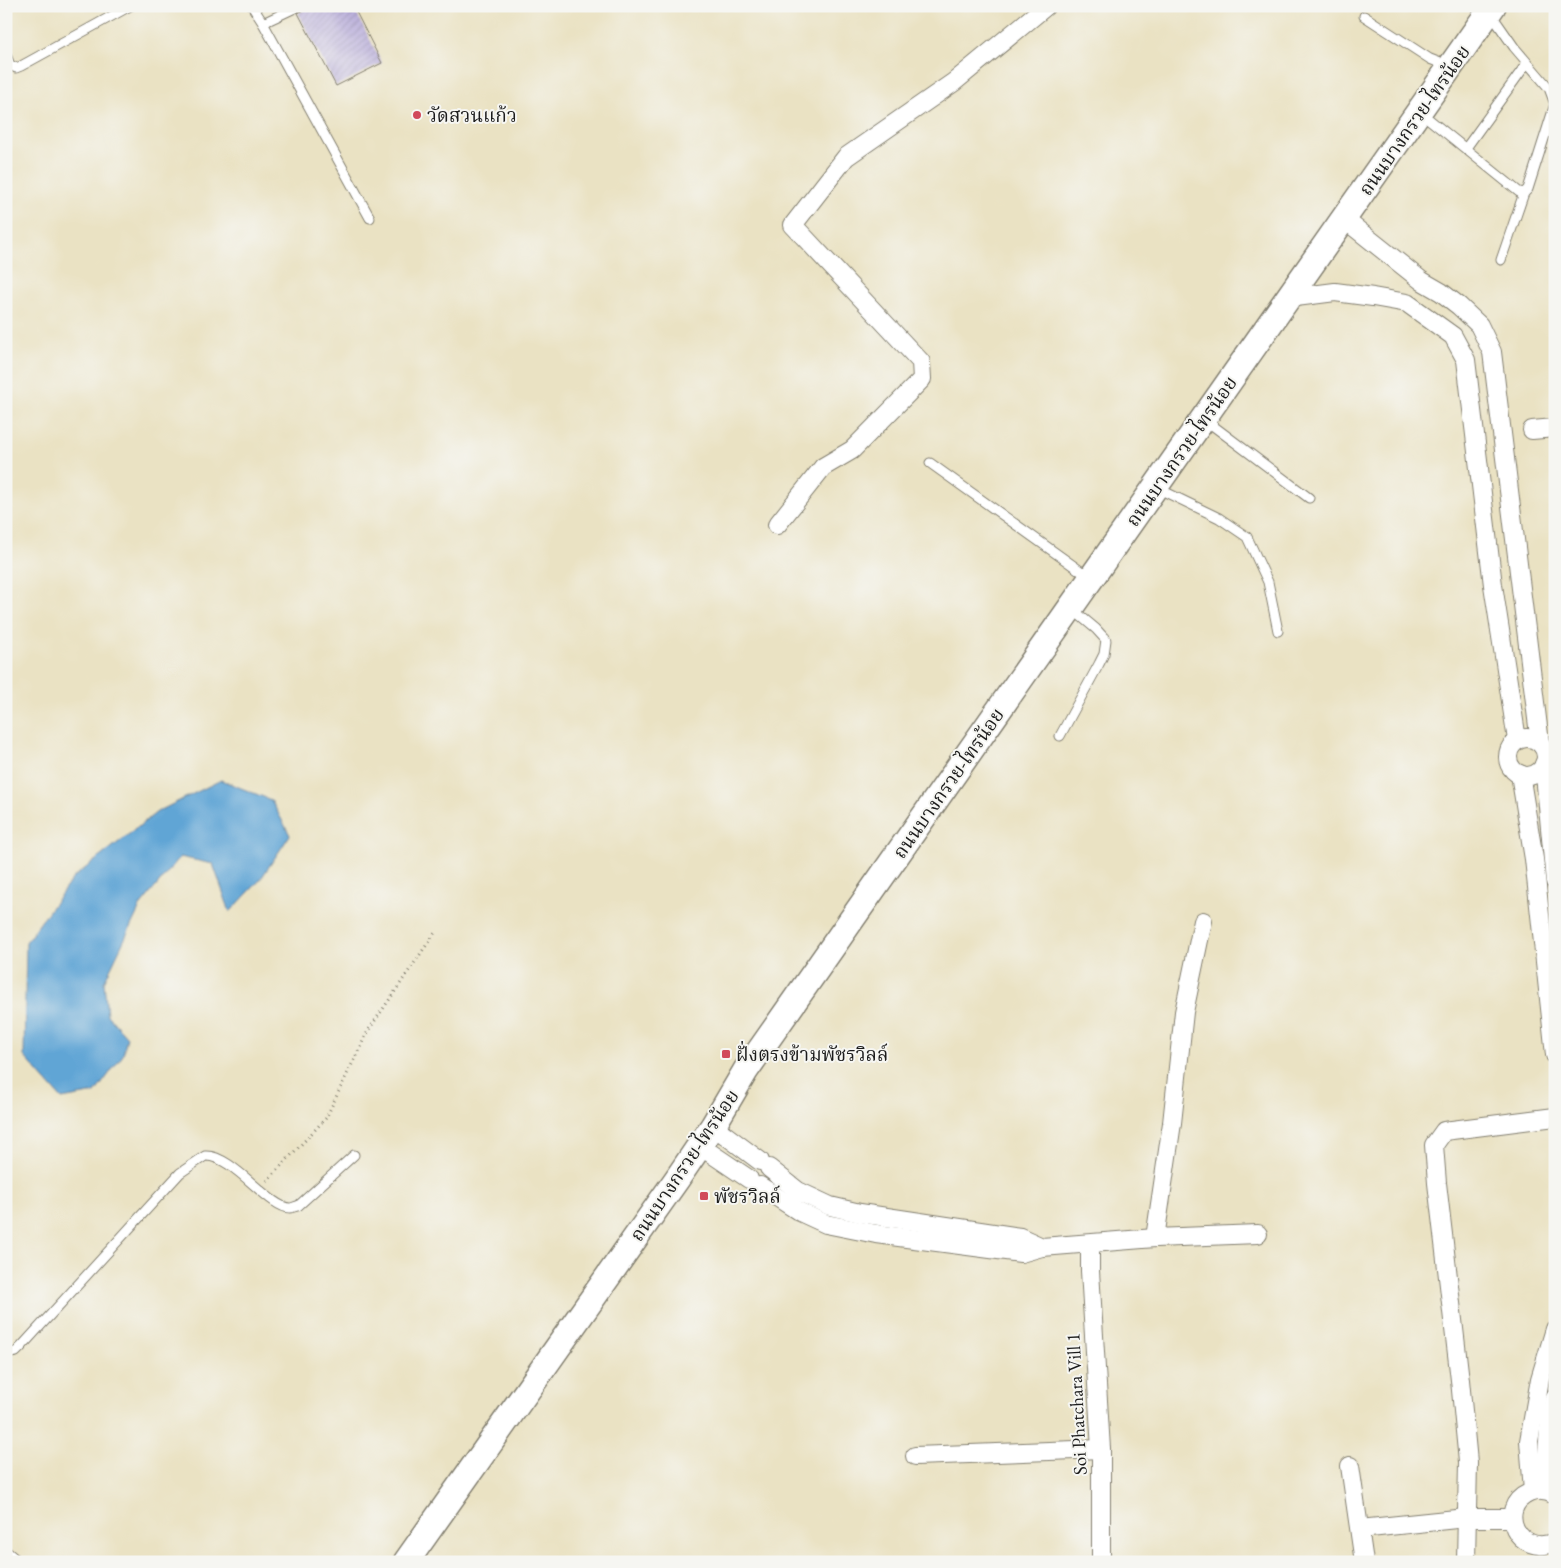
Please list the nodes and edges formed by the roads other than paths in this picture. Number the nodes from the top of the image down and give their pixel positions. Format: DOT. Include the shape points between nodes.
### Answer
graph roads {
  1 [pos="130,6"];
  2 [pos="252,6"];
  3 [pos="299,6"];
  4 [pos="1046,6"];
  5 [pos="1491,9"];
  6 [pos="1364,16"];
  7 [pos="263,23"];
  8 [pos="6,55"];
  9 [pos="1527,62"];
  10 [pos="1450,68"];
  11 [pos="1420,111"];
  12 [pos="1466,148"];
  13 [pos="1524,193"];
  14 [pos="370,218"];
  15 [pos="1344,219"];
  16 [pos="1501,260"];
  17 [pos="1422,281"];
  18 [pos="1288,298"];
  19 [pos="1407,303"];
  20 [pos="1204,419"];
  21 [pos="1502,428"];
  22 [pos="1555,428"];
  23 [pos="1474,430"];
  24 [pos="1532,430"];
  25 [pos="930,463"];
  26 [pos="1156,487"];
  27 [pos="1310,498"];
  28 [pos="777,525"];
  29 [pos="1092,578"];
  30 [pos="1520,585"];
  31 [pos="1493,586"];
  32 [pos="1071,608"];
  33 [pos="1278,631"];
  34 [pos="1060,736"];
  35 [pos="1517,740"];
  36 [pos="1540,743"];
  37 [pos="1544,764"];
  38 [pos="1520,774"];
  39 [pos="1552,858"];
  40 [pos="1534,860"];
  41 [pos="1555,881"];
  42 [pos="1203,921"];
  43 [pos="1555,1055"];
  44 [pos="1555,1117"];
  45 [pos="707,1136"];
  46 [pos="354,1155"];
  47 [pos="830,1206"];
  48 [pos="826,1224"];
  49 [pos="1258,1234"];
  50 [pos="1156,1238"];
  51 [pos="1090,1244"];
  52 [pos="1042,1247"];
  53 [pos="1555,1329"];
  54 [pos="6,1354"];
  55 [pos="1555,1397"];
  56 [pos="1100,1449"];
  57 [pos="915,1456"];
  58 [pos="1350,1466"];
  59 [pos="1546,1492"];
  60 [pos="1466,1518"];
  61 [pos="1512,1518"];
  62 [pos="1360,1529"];
  63 [pos="1551,1550"];
  64 [pos="6,1551"];
  65 [pos="15,1560"];
  66 [pos="406,1562"];
  67 [pos="1101,1562"];
  68 [pos="1364,1562"];
  69 [pos="1466,1562"];
  1 -- 8 [label="lane" via="16,68 10,65"];
  2 -- 7 [label="lane"];
  3 -- 7 [label="lane"];
  4 -- 28 [label="street" via="954,82 846,157 793,224 921,362 922,379 852,450 823,467"];
  5 -- 9 [label="lane"];
  5 -- 10 [label="main road, ถนนบางกรวย-ไทรน้อย"];
  6 -- 10 [label="lane" via="1430,59"];
  7 -- 14 [label="lane"];
  9 -- 12 [label="lane"];
  9 -- 13 [label="lane" via="1549,88 1555,104"];
  10 -- 11 [label="main road, ถนนบางกรวย-ไทรน้อย"];
  11 -- 12 [label="lane"];
  11 -- 15 [label="main road, ถนนบางกรวย-ไทรน้อย"];
  12 -- 13 [label="lane"];
  13 -- 16 [label="lane"];
  15 -- 17 [label="street"];
  15 -- 18 [label="main road, ถนนบางกรวย-ไทรน้อย"];
  17 -- 19 [label="street"];
  17 -- 21 [label="street" via="1441,292 1479,325 1492,352"];
  18 -- 19 [label="street" via="1335,292"];
  18 -- 20 [label="main road, ถนนบางกรวย-ไทรน้อย"];
  19 -- 23 [label="street" via="1453,336 1466,360"];
  20 -- 26 [label="main road, ถนนบางกรวย-ไทรน้อย"];
  20 -- 27 [label="lane"];
  21 -- 23 [label="street"];
  21 -- 30 [label="street"];
  22 -- 24 [label="street"];
  23 -- 31 [label="street"];
  25 -- 29 [label="lane"];
  26 -- 29 [label="main road, ถนนบางกรวย-ไทรน้อย"];
  26 -- 33 [label="lane" via="1219,518 1247,537 1268,582"];
  29 -- 32 [label="main road, ถนนบางกรวย-ไทรน้อย"];
  30 -- 31 [label="street"];
  30 -- 36 [label="street"];
  31 -- 35 [label="street"];
  32 -- 34 [label="lane" via="1106,640 1104,654"];
  32 -- 45 [label="main road, ถนนบางกรวย-ไทรน้อย" via="746,1070"];
  35 -- 36 [label="street" via="1529,738"];
  35 -- 38 [label="street" via="1508,758 1510,765"];
  36 -- 37 [label="street" via="1546,757"];
  37 -- 38 [label="street" via="1534,774"];
  37 -- 39 [label="street"];
  38 -- 40 [label="street"];
  39 -- 40 [label="street"];
  39 -- 41 [label="street"];
  40 -- 43 [label="street"];
  42 -- 50 [label="street" via="1184,1012"];
  44 -- 60 [label="street" via="1444,1131 1434,1145 1468,1462"];
  45 -- 47 [label="street" via="764,1165 798,1191"];
  45 -- 48 [label="street" via="754,1183"];
  45 -- 66 [label="main road, ถนนบางกรวย-ไทรน้อย"];
  46 -- 54 [label="lane" via="298,1206 290,1208 276,1202 218,1158 204,1156 180,1174 21,1347"];
  47 -- 48 [label="street"];
  47 -- 52 [label="street" via="1020,1237"];
  48 -- 52 [label="street" via="876,1234 1021,1253"];
  49 -- 50 [label="street"];
  50 -- 51 [label="street"];
  51 -- 52 [label="street"];
  51 -- 56 [label="street, Soi Phatchara Vill 1"];
  53 -- 59 [label="street" via="1540,1379 1529,1441"];
  55 -- 59 [label="street" via="1547,1451"];
  56 -- 57 [label="street"];
  56 -- 67 [label="street, Soi Phatchara Vill 1"];
  58 -- 62 [label="street"];
  59 -- 61 [label="street" via="1525,1495 1517,1502"];
  60 -- 61 [label="street"];
  60 -- 62 [label="street"];
  60 -- 69 [label="street"];
  61 -- 63 [label="street" via="1518,1536"];
  62 -- 68 [label="street"];
  64 -- 65 [label="lane"];
}
